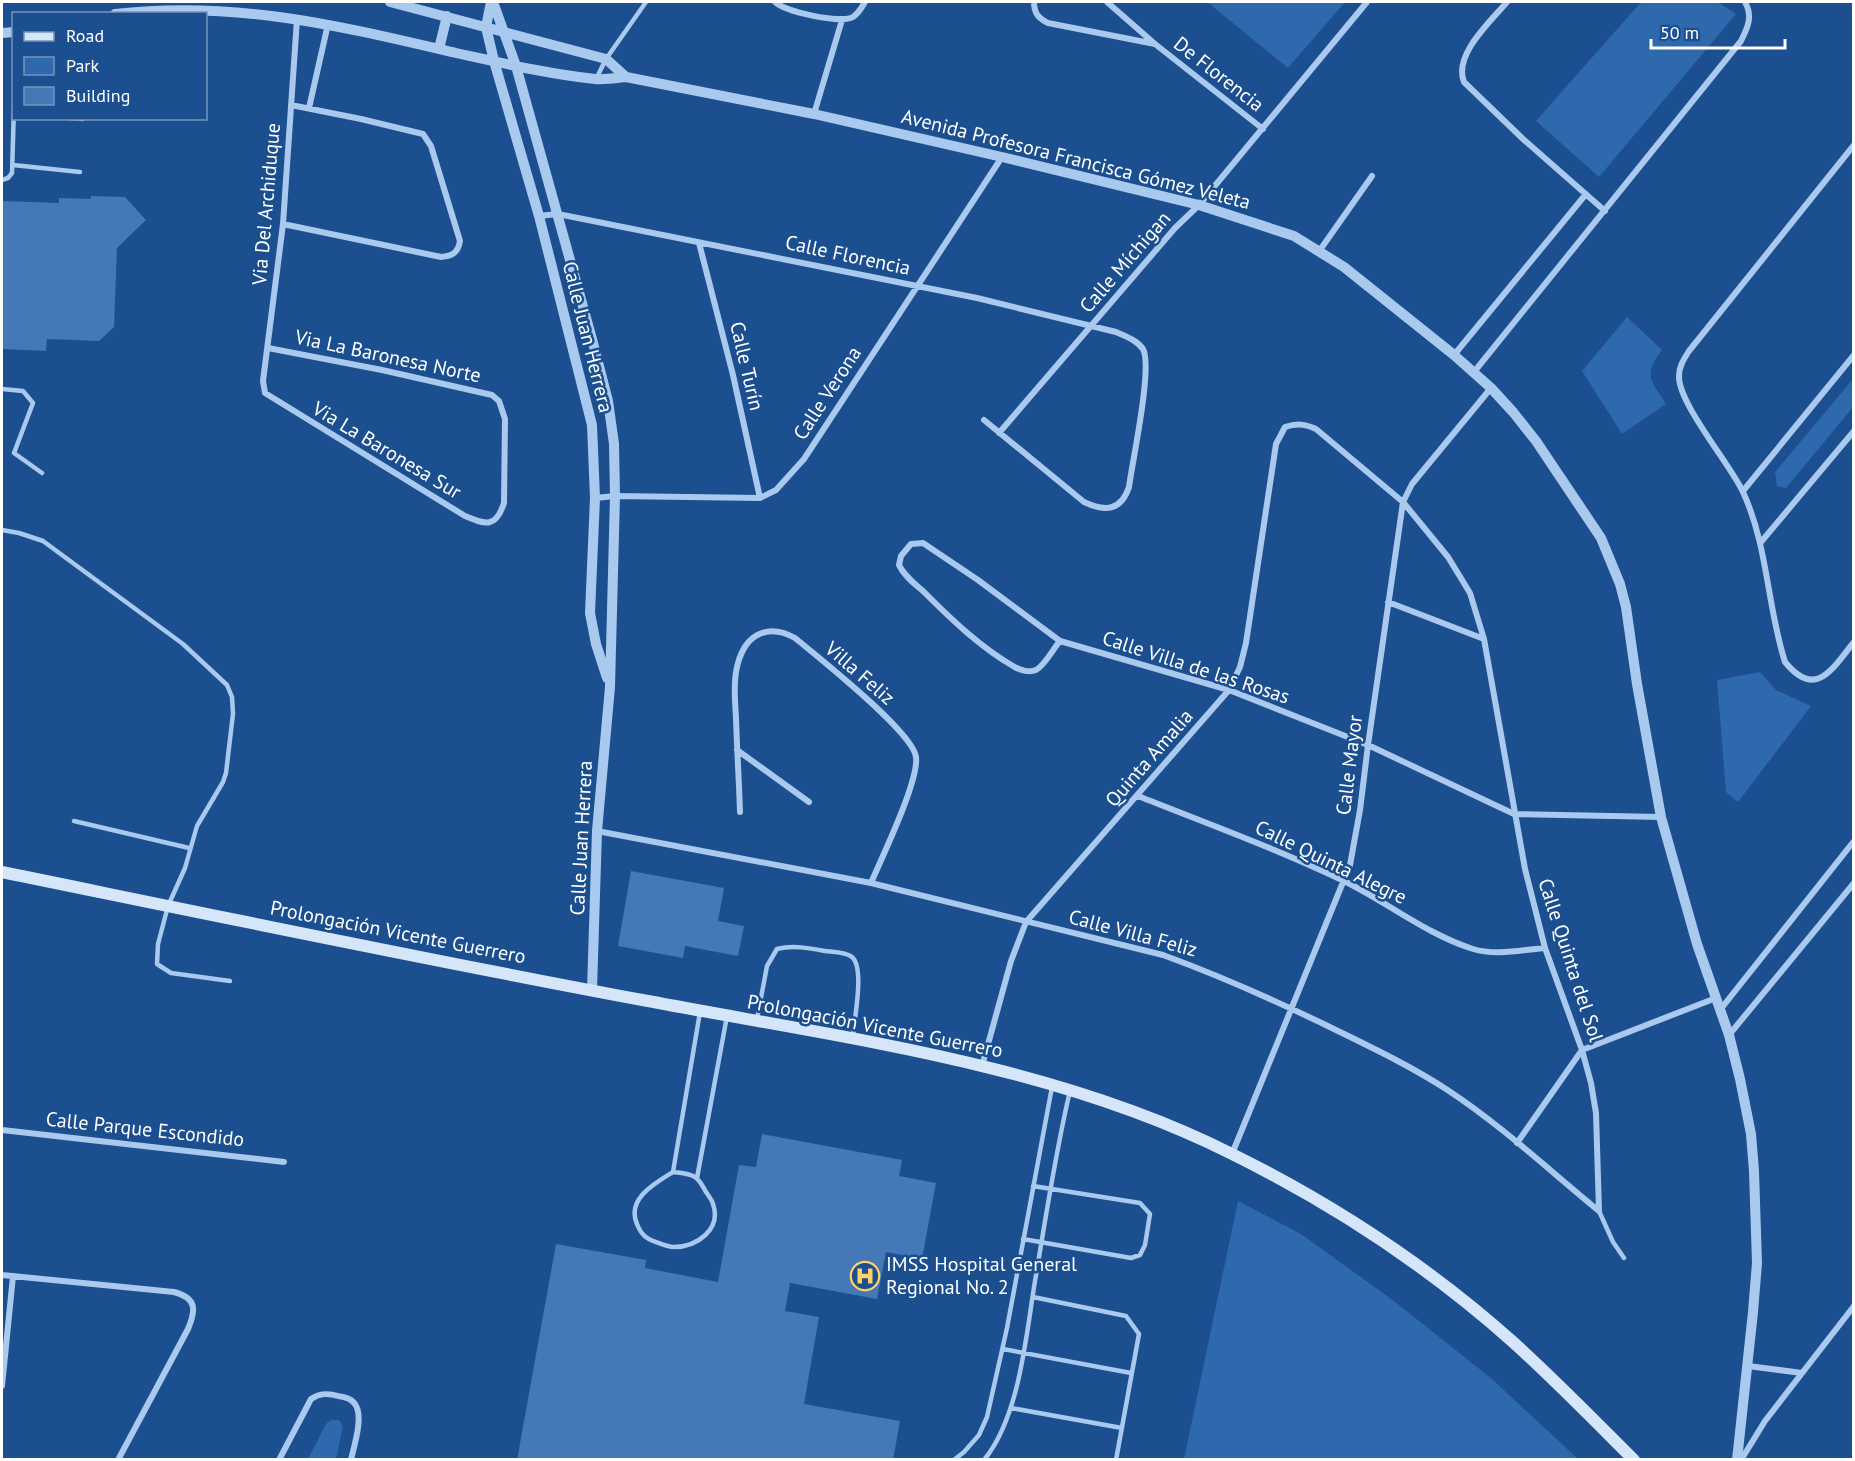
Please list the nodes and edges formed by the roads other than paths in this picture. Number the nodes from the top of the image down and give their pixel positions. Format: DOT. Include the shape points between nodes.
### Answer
graph roads {
  1 [pos="390,2"];
  2 [pos="492,2"];
  3 [pos="646,2"];
  4 [pos="775,2"];
  5 [pos="865,2"];
  6 [pos="1035,2"];
  7 [pos="1107,2"];
  8 [pos="1367,2"];
  9 [pos="1507,2"];
  10 [pos="1745,2"];
  11 [pos="128,12"];
  12 [pos="447,16"];
  13 [pos="297,18"];
  14 [pos="842,20"];
  15 [pos="328,24"];
  16 [pos="486,27"];
  17 [pos="504,31"];
  18 [pos="1155,45"];
  19 [pos="439,49"];
  20 [pos="606,59"];
  21 [pos="494,61"];
  22 [pos="516,66"];
  23 [pos="626,77"];
  24 [pos="596,79"];
  25 [pos="291,105"];
  26 [pos="309,108"];
  27 [pos="814,114"];
  28 [pos="13,120"];
  29 [pos="1263,129"];
  30 [pos="1854,145"];
  31 [pos="1002,157"];
  32 [pos="13,165"];
  33 [pos="80,171"];
  34 [pos="1372,176"];
  35 [pos="2,180"];
  36 [pos="1586,194"];
  37 [pos="1199,205"];
  38 [pos="1605,211"];
  39 [pos="557,214"];
  40 [pos="539,216"];
  41 [pos="283,224"];
  42 [pos="699,243"];
  43 [pos="1320,250"];
  44 [pos="916,286"];
  45 [pos="1090,326"];
  46 [pos="268,348"];
  47 [pos="1454,355"];
  48 [pos="1854,355"];
  49 [pos="1474,372"];
  50 [pos="1491,388"];
  51 [pos="2,389"];
  52 [pos="265,393"];
  53 [pos="984,420"];
  54 [pos="1854,431"];
  55 [pos="999,433"];
  56 [pos="1276,444"];
  57 [pos="42,473"];
  58 [pos="1743,492"];
  59 [pos="615,496"];
  60 [pos="595,498"];
  61 [pos="760,498"];
  62 [pos="1403,502"];
  63 [pos="496,520"];
  64 [pos="2,530"];
  65 [pos="1761,542"];
  66 [pos="1389,602"];
  67 [pos="1484,639"];
  68 [pos="1060,641"];
  69 [pos="1854,642"];
  70 [pos="609,687"];
  71 [pos="1229,690"];
  72 [pos="1368,745"];
  73 [pos="737,750"];
  74 [pos="1138,796"];
  75 [pos="809,802"];
  76 [pos="740,812"];
  77 [pos="1514,814"];
  78 [pos="1661,817"];
  79 [pos="74,821"];
  80 [pos="597,831"];
  81 [pos="1854,841"];
  82 [pos="189,848"];
  83 [pos="2,872"];
  84 [pos="1344,881"];
  85 [pos="871,883"];
  86 [pos="1854,883"];
  87 [pos="168,906"];
  88 [pos="1026,922"];
  89 [pos="1545,948"];
  90 [pos="230,981"];
  91 [pos="592,990"];
  92 [pos="1716,998"];
  93 [pos="1292,1008"];
  94 [pos="700,1011"];
  95 [pos="1720,1011"];
  96 [pos="727,1016"];
  97 [pos="757,1022"];
  98 [pos="1729,1035"];
  99 [pos="852,1039"];
  100 [pos="1582,1050"];
  101 [pos="982,1066"];
  102 [pos="1053,1084"];
  103 [pos="1070,1090"];
  104 [pos="2,1130"];
  105 [pos="1517,1143"];
  106 [pos="1232,1154"];
  107 [pos="284,1162"];
  108 [pos="673,1172"];
  109 [pos="697,1178"];
  110 [pos="1033,1186"];
  111 [pos="1050,1189"];
  112 [pos="1599,1211"];
  113 [pos="1023,1239"];
  114 [pos="1041,1242"];
  115 [pos="1624,1258"];
  116 [pos="2,1275"];
  117 [pos="13,1275"];
  118 [pos="1032,1297"];
  119 [pos="1854,1306"];
  120 [pos="1003,1349"];
  121 [pos="1023,1353"];
  122 [pos="1748,1366"];
  123 [pos="1131,1373"];
  124 [pos="1802,1373"];
  125 [pos="2,1386"];
  126 [pos="1011,1408"];
  127 [pos="1122,1428"];
  128 [pos="987,1459"];
  129 [pos="118,1460"];
  130 [pos="279,1460"];
  131 [pos="351,1460"];
  132 [pos="954,1460"];
  133 [pos="1116,1460"];
  134 [pos="1634,1460"];
  135 [pos="1739,1460"];
  1 -- 12 [label="street"];
  2 -- 16 [label="street, Calle Juan Herrera"];
  2 -- 17 [label="street, Calle Juan Herrera"];
  3 -- 20 [label="lane"];
  4 -- 14 [label="street" via="791,10"];
  5 -- 14 [label="street" via="860,11"];
  6 -- 18 [label="street, De Florencia" via="1037,16 1048,23"];
  7 -- 18 [label="street, De Florencia"];
  8 -- 29 [label="street, Calle Míchigan"];
  9 -- 36 [label="street" via="1463,58 1464,82"];
  10 -- 38 [label="street" via="1750,20 1741,40"];
  11 -- 13 [label="street, Avenida Profesora Francisca Gómez Veleta" via="188,7"];
  12 -- 16 [label="street"];
  12 -- 19 [label="street"];
  13 -- 15 [label="street, Avenida Profesora Francisca Gómez Veleta"];
  13 -- 25 [label="street, Via Del Archiduque"];
  14 -- 27 [label="street"];
  15 -- 19 [label="street, Avenida Profesora Francisca Gómez Veleta"];
  15 -- 26 [label="street, Via Del Archiduque"];
  16 -- 17 [label="street"];
  16 -- 21 [label="street, Calle Juan Herrera"];
  17 -- 20 [label="street"];
  17 -- 22 [label="street, Calle Juan Herrera"];
  18 -- 29 [label="street, De Florencia"];
  19 -- 21 [label="street, Avenida Profesora Francisca Gómez Veleta"];
  20 -- 23 [label="street"];
  20 -- 24 [label="lane"];
  21 -- 22 [label="street, Avenida Profesora Francisca Gómez Veleta"];
  21 -- 40 [label="street, Calle Juan Herrera"];
  22 -- 24 [label="street, Avenida Profesora Francisca Gómez Veleta"];
  22 -- 39 [label="street, Calle Juan Herrera"];
  23 -- 24 [label="street, Avenida Profesora Francisca Gómez Veleta"];
  23 -- 27 [label="street, Avenida Profesora Francisca Gómez Veleta"];
  25 -- 26 [label="street"];
  25 -- 41 [label="street, Via Del Archiduque"];
  26 -- 41 [label="street" via="423,134 431,147 460,241 457,251 441,256"];
  27 -- 31 [label="street, Avenida Profesora Francisca Gómez Veleta"];
  28 -- 32 [label="lane"];
  29 -- 37 [label="street, Calle Míchigan"];
  30 -- 58 [label="street" via="1678,373 1682,392"];
  31 -- 37 [label="street, Avenida Profesora Francisca Gómez Veleta"];
  31 -- 44 [label="street, Calle Verona"];
  32 -- 33 [label="lane"];
  32 -- 35 [label="lane" via="12,173"];
  34 -- 43 [label="street"];
  36 -- 38 [label="street"];
  36 -- 47 [label="street"];
  37 -- 43 [label="street, Avenida Profesora Francisca Gómez Veleta" via="1294,236"];
  37 -- 45 [label="street, Calle Míchigan"];
  38 -- 49 [label="street"];
  39 -- 40 [label="street, Calle Florencia"];
  39 -- 42 [label="street, Calle Florencia"];
  39 -- 59 [label="street, Calle Juan Herrera" via="608,401"];
  40 -- 60 [label="street, Calle Juan Herrera" via="588,405"];
  41 -- 46 [label="street, Via Del Archiduque"];
  42 -- 44 [label="street, Calle Florencia"];
  42 -- 61 [label="street, Calle Turín"];
  43 -- 47 [label="street, Avenida Profesora Francisca Gómez Veleta"];
  44 -- 45 [label="street, Calle Florencia"];
  44 -- 61 [label="street, Calle Verona" via="804,459 776,490"];
  45 -- 55 [label="street, Calle Míchigan"];
  45 -- 55 [label="street, Calle Florencia" via="1130,338 1143,350 1146,371 1129,487 1122,502 1100,508 1084,502"];
  46 -- 52 [label="street, Via Del Archiduque"];
  46 -- 63 [label="street, Via La Baronesa Norte" via="484,392 499,401 505,418 504,493 501,514"];
  47 -- 49 [label="street, Avenida Profesora Francisca Gómez Veleta"];
  48 -- 58 [label="street"];
  49 -- 50 [label="street, Avenida Profesora Francisca Gómez Veleta"];
  50 -- 62 [label="street, Calle Mayor" via="1412,484"];
  50 -- 78 [label="street, Avenida Profesora Francisca Gómez Veleta" via="1531,434 1601,538 1613,563 1626,607"];
  51 -- 57 [label="lane" via="23,391 33,403 14,453"];
  52 -- 63 [label="street, Via La Baronesa Sur" via="465,516 486,523"];
  53 -- 55 [label="street"];
  54 -- 65 [label="street"];
  56 -- 62 [label="street, Calle Quinta del Sol" via="1285,427 1296,423 1316,429"];
  56 -- 71 [label="street, Quinta Amalia" via="1246,643"];
  58 -- 65 [label="street"];
  59 -- 60 [label="street"];
  59 -- 61 [label="street"];
  59 -- 70 [label="street, Calle Juan Herrera"];
  60 -- 70 [label="street, Calle Juan Herrera" via="590,613"];
  62 -- 66 [label="street, Calle Mayor"];
  62 -- 67 [label="street, Calle Quinta del Sol" via="1448,557 1470,593"];
  64 -- 82 [label="lane" via="43,541 183,644 227,685 233,714 226,773"];
  65 -- 69 [label="street" via="1781,649 1794,673 1802,679 1823,677"];
  66 -- 67 [label="street"];
  66 -- 72 [label="street, Calle Mayor"];
  67 -- 77 [label="street, Calle Quinta del Sol"];
  68 -- 68 [label="street, Calle Villa de las Rosas" via="928,544 911,544 901,556 899,565 905,574 982,645 1013,666 1035,670"];
  68 -- 71 [label="street, Calle Villa de las Rosas"];
  70 -- 80 [label="street, Calle Juan Herrera"];
  71 -- 72 [label="street, Calle Villa de las Rosas"];
  71 -- 74 [label="street, Quinta Amalia"];
  72 -- 77 [label="street, Calle Villa de las Rosas"];
  72 -- 84 [label="street, Calle Mayor" via="1354,850"];
  73 -- 75 [label="street"];
  73 -- 76 [label="street, Villa Feliz"];
  73 -- 85 [label="street, Villa Feliz" via="738,664 749,642 762,631 775,630 795,638 904,734 916,755 916,765"];
  74 -- 84 [label="street, Calle Quinta Alegre"];
  74 -- 88 [label="street, Quinta Amalia"];
  77 -- 78 [label="street, Calle Villa de las Rosas"];
  77 -- 89 [label="street, Calle Quinta del Sol"];
  78 -- 92 [label="street, Avenida Profesora Francisca Gómez Veleta"];
  79 -- 82 [label="lane"];
  80 -- 85 [label="street, Calle Villa Feliz"];
  80 -- 91 [label="street, Calle Juan Herrera"];
  81 -- 95 [label="street"];
  82 -- 87 [label="lane"];
  83 -- 87 [label="main road, Prolongación Vicente Guerrero"];
  84 -- 89 [label="street, Calle Quinta Alegre" via="1473,949 1501,952"];
  84 -- 93 [label="street, Calle Mayor"];
  85 -- 88 [label="street, Calle Villa Feliz"];
  86 -- 98 [label="street"];
  87 -- 90 [label="lane" via="158,944 158,964 171,973"];
  87 -- 91 [label="main road, Prolongación Vicente Guerrero"];
  88 -- 93 [label="street, Calle Villa Feliz" via="1163,955"];
  88 -- 101 [label="street, Quinta Amalia"];
  89 -- 100 [label="street, Calle Quinta del Sol"];
  91 -- 94 [label="main road, Prolongación Vicente Guerrero"];
  92 -- 95 [label="street, Avenida Profesora Francisca Gómez Veleta"];
  92 -- 100 [label="street"];
  93 -- 105 [label="street, Calle Villa Feliz" via="1447,1089"];
  93 -- 106 [label="street, Calle Mayor"];
  94 -- 96 [label="main road, Prolongación Vicente Guerrero"];
  94 -- 108 [label="lane"];
  95 -- 98 [label="street, Avenida Profesora Francisca Gómez Veleta"];
  96 -- 97 [label="main road, Prolongación Vicente Guerrero"];
  96 -- 109 [label="lane"];
  97 -- 99 [label="main road, Prolongación Vicente Guerrero"];
  97 -- 99 [label="lane" via="767,966 777,949 795,947 842,953 852,957 859,976"];
  98 -- 122 [label="street, Avenida Profesora Francisca Gómez Veleta" via="1745,1101 1754,1171 1757,1263"];
  99 -- 101 [label="main road, Prolongación Vicente Guerrero"];
  100 -- 105 [label="street"];
  100 -- 112 [label="street, Calle Quinta del Sol" via="1596,1113"];
  101 -- 102 [label="main road, Prolongación Vicente Guerrero"];
  102 -- 103 [label="main road, Prolongación Vicente Guerrero"];
  102 -- 110 [label="lane"];
  103 -- 106 [label="main road, Prolongación Vicente Guerrero"];
  103 -- 111 [label="lane"];
  104 -- 107 [label="street, Calle Parque Escondido"];
  105 -- 112 [label="street, Calle Villa Feliz"];
  106 -- 134 [label="main road, Prolongación Vicente Guerrero" via="1367,1231 1444,1285 1511,1340"];
  108 -- 109 [label="lane"];
  108 -- 109 [label="lane" via="648,1188 637,1202 634,1217 647,1239 671,1248 702,1240 711,1231 714,1204"];
  110 -- 111 [label="lane"];
  110 -- 113 [label="lane"];
  111 -- 114 [label="lane"];
  111 -- 114 [label="lane" via="1140,1203 1150,1214 1145,1245 1140,1255 1131,1258"];
  112 -- 115 [label="lane, Calle Quinta del Sol"];
  113 -- 114 [label="lane"];
  113 -- 120 [label="lane"];
  114 -- 118 [label="lane"];
  116 -- 117 [label="street"];
  117 -- 125 [label="street"];
  117 -- 129 [label="street" via="174,1292 190,1299 194,1308 188,1329"];
  118 -- 121 [label="lane"];
  118 -- 123 [label="lane" via="1126,1316 1138,1334"];
  119 -- 124 [label="street"];
  120 -- 121 [label="lane"];
  120 -- 132 [label="lane" via="983,1426"];
  121 -- 123 [label="lane"];
  121 -- 126 [label="lane"];
  122 -- 124 [label="street"];
  122 -- 135 [label="street, Avenida Profesora Francisca Gómez Veleta"];
  123 -- 127 [label="lane"];
  124 -- 135 [label="street"];
  126 -- 127 [label="lane"];
  126 -- 128 [label="lane"];
  127 -- 133 [label="lane"];
  130 -- 131 [label="street" via="311,1399 318,1394 354,1402 358,1433"];
}
